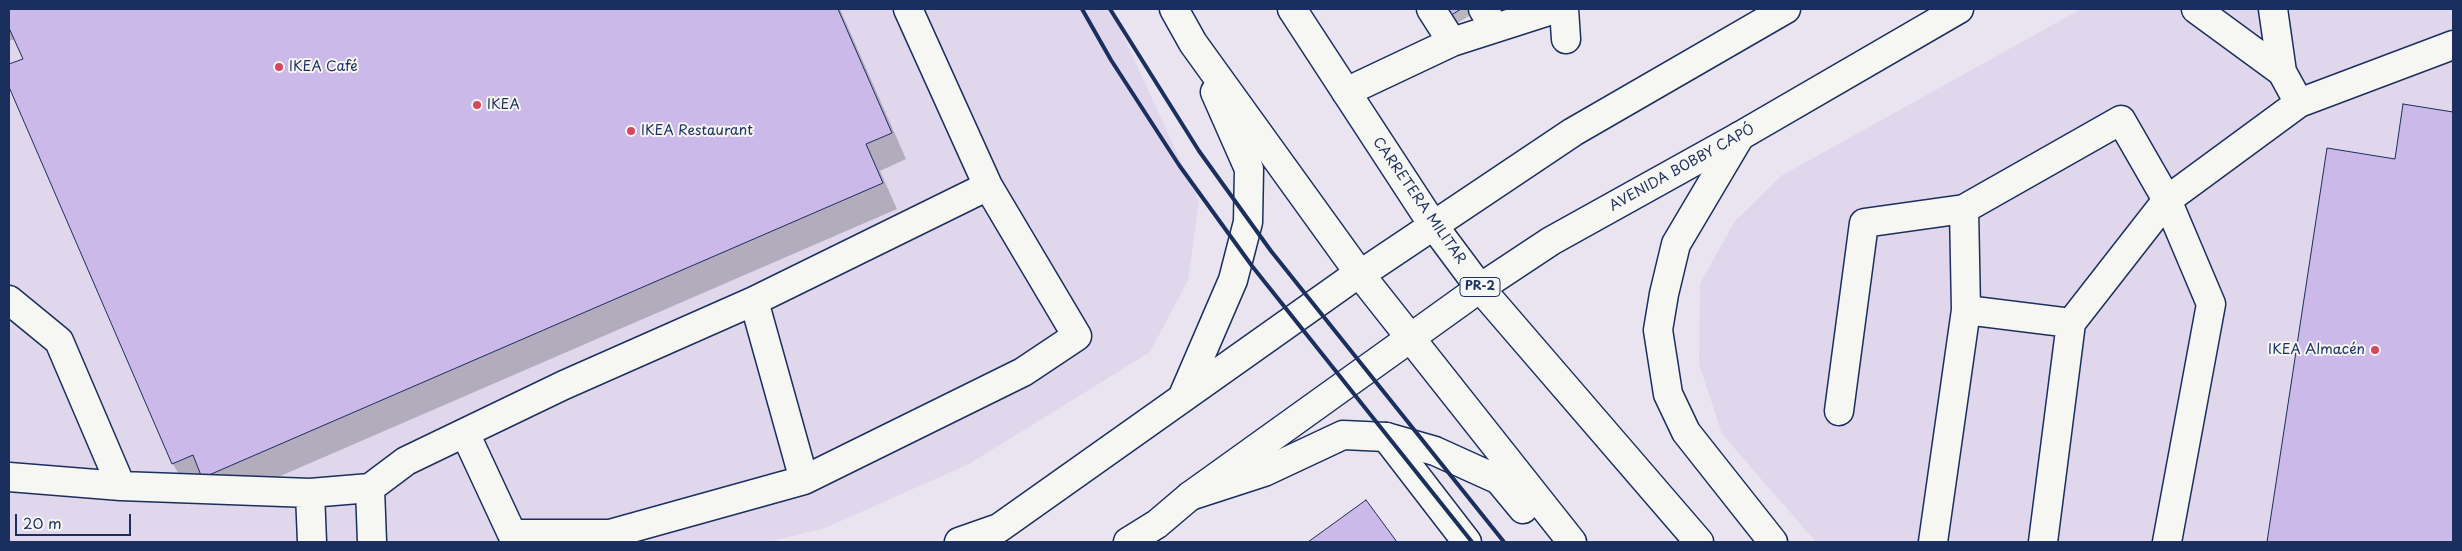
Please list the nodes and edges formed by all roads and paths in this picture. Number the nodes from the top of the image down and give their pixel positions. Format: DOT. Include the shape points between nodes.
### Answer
graph roads {
  1 [pos="908,9"];
  2 [pos="1174,9"];
  3 [pos="1293,9"];
  4 [pos="1431,9"];
  5 [pos="1786,9"];
  6 [pos="1959,9"];
  7 [pos="2196,9"];
  8 [pos="2273,9"];
  9 [pos="1545,11"];
  10 [pos="1489,18"];
  11 [pos="1566,39"];
  12 [pos="1452,42"];
  13 [pos="1193,43"];
  14 [pos="2453,45"];
  15 [pos="2282,72"];
  16 [pos="1346,92"];
  17 [pos="2299,103"];
  18 [pos="1740,136"];
  19 [pos="988,186"];
  20 [pos="2167,200"];
  21 [pos="1964,208"];
  22 [pos="1433,225"];
  23 [pos="1363,272"];
  24 [pos="1480,288"];
  25 [pos="9,300"];
  26 [pos="754,301"];
  27 [pos="1966,310"];
  28 [pos="2071,323"];
  29 [pos="1412,339"];
  30 [pos="1183,396"];
  31 [pos="1839,411"];
  32 [pos="465,433"];
  33 [pos="1386,437"];
  34 [pos="9,477"];
  35 [pos="804,480"];
  36 [pos="121,486"];
  37 [pos="370,488"];
  38 [pos="310,492"];
  39 [pos="1190,496"];
  40 [pos="1155,533"];
  41 [pos="995,535"];
  42 [pos="312,542"];
  43 [pos="372,542"];
  44 [pos="959,542"];
  45 [pos="1128,542"];
  46 [pos="1467,542"];
  47 [pos="1550,542"];
  48 [pos="1572,542"];
  49 [pos="1699,542"];
  50 [pos="1773,542"];
  51 [pos="1933,542"];
  52 [pos="2043,542"];
  53 [pos="2167,542"];
  1 -- 19 [label="main road"];
  2 -- 13 [label="main road"];
  3 -- 16 [label="main road, CARRETERA MILITAR / PR-2"];
  4 -- 12 [label="main road"];
  5 -- 22 [label="main road" via="1573,132"];
  6 -- 18 [label="main road, AVENIDA BOBBY CAPÓ"];
  7 -- 15 [label="main road"];
  8 -- 15 [label="main road"];
  9 -- 10 [label="main road"];
  9 -- 11 [label="main road"];
  10 -- 12 [label="main road"];
  12 -- 16 [label="main road"];
  13 -- 23 [label="main road"];
  13 -- 30 [label="main road" via="1249,169 1248,222 1233,280"];
  14 -- 17 [label="main road"];
  15 -- 17 [label="main road"];
  16 -- 22 [label="main road, CARRETERA MILITAR / PR-2"];
  17 -- 20 [label="main road"];
  18 -- 24 [label="main road, AVENIDA BOBBY CAPÓ" via="1551,241"];
  18 -- 50 [label="main road" via="1676,244 1658,330 1668,394 1686,432"];
  19 -- 26 [label="main road"];
  19 -- 35 [label="main road" via="1077,336 1023,372"];
  20 -- 21 [label="main road" via="2121,120"];
  20 -- 28 [label="main road"];
  20 -- 53 [label="main road" via="2211,304"];
  21 -- 27 [label="main road"];
  21 -- 31 [label="main road" via="1864,223"];
  22 -- 23 [label="main road"];
  22 -- 24 [label="main road, CARRETERA MILITAR / PR-2"];
  23 -- 29 [label="main road"];
  23 -- 30 [label="main road"];
  24 -- 29 [label="main road, AVENIDA BOBBY CAPÓ"];
  24 -- 49 [label="main road, CARRETERA MILITAR / PR-2"];
  25 -- 36 [label="main road" via="59,341"];
  26 -- 32 [label="main road" via="564,385"];
  26 -- 35 [label="main road"];
  27 -- 28 [label="main road"];
  27 -- 51 [label="main road"];
  28 -- 52 [label="main road"];
  29 -- 39 [label="main road, AVENIDA BOBBY CAPÓ"];
  29 -- 48 [label="main road"];
  30 -- 41 [label="main road"];
  32 -- 35 [label="main road" via="512,534 610,534"];
  32 -- 37 [label="main road" via="406,461"];
  33 -- 39 [label="main road" via="1343,436 1264,472"];
  33 -- 46 [label="main road"];
  33 -- 47 [label="main road" via="1435,451 1498,480"];
  34 -- 36 [label="main road"];
  36 -- 38 [label="main road"];
  37 -- 38 [label="main road"];
  37 -- 43 [label="main road"];
  38 -- 42 [label="main road"];
  39 -- 40 [label="main road, AVENIDA BOBBY CAPÓ"];
  40 -- 45 [label="main road, AVENIDA BOBBY CAPÓ"];
  41 -- 44 [label="main road"];
}
